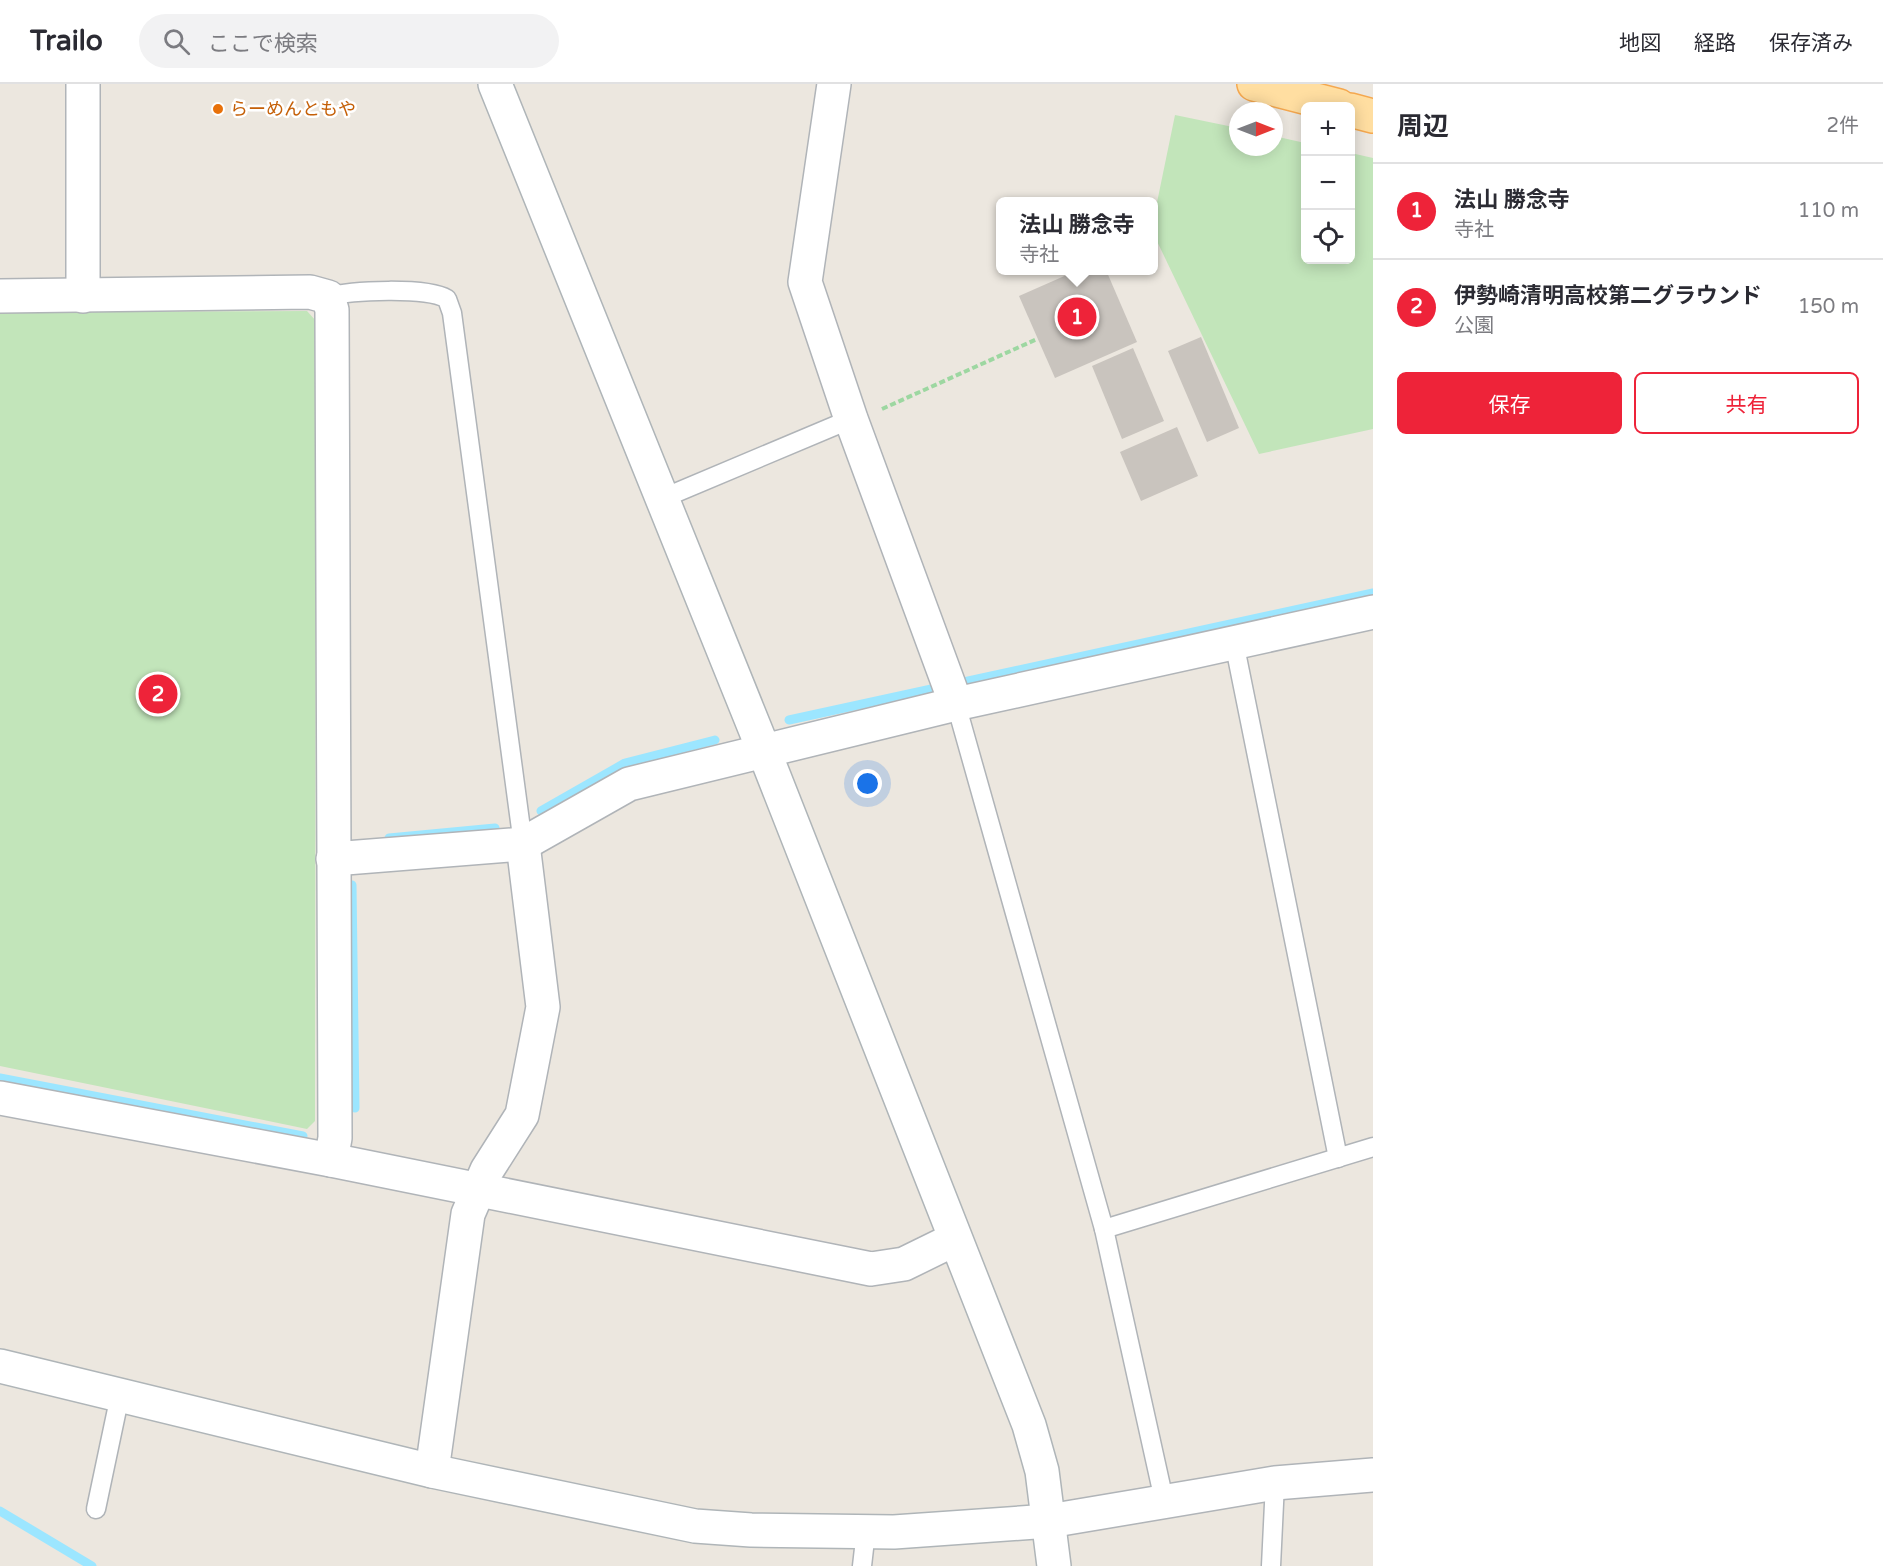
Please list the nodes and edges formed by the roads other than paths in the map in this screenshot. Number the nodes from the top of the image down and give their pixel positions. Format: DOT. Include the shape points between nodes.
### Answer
graph roads {
  1 [pos="83,84"];
  2 [pos="495,84"];
  3 [pos="834,84"];
  4 [pos="1261,85"];
  5 [pos="1324,102"];
  6 [pos="1355,111"];
  7 [pos="1373,116"];
  8 [pos="0,296"];
  9 [pos="83,296"];
  10 [pos="328,297"];
  11 [pos="851,419"];
  12 [pos="661,500"];
  13 [pos="1373,612"];
  14 [pos="1234,642"];
  15 [pos="956,704"];
  16 [pos="764,751"];
  17 [pos="523,844"];
  18 [pos="333,859"];
  19 [pos="0,1098"];
  20 [pos="1373,1147"];
  21 [pos="1338,1158"];
  22 [pos="331,1160"];
  23 [pos="478,1191"];
  24 [pos="1104,1229"];
  25 [pos="955,1239"];
  26 [pos="0,1366"];
  27 [pos="120,1395"];
  28 [pos="432,1471"];
  29 [pos="1373,1475"];
  30 [pos="1275,1483"];
  31 [pos="1164,1500"];
  32 [pos="96,1509"];
  33 [pos="1049,1521"];
  34 [pos="866,1531"];
  35 [pos="862,1566"];
  36 [pos="1054,1566"];
  37 [pos="1270,1566"];
  1 -- 9 [label="street"];
  2 -- 12 [label="street"];
  3 -- 11 [label="street" via="805,282"];
  4 -- 5 [label="main road"];
  6 -- 7 [label="main road"];
  8 -- 9 [label="street"];
  9 -- 10 [label="street" via="310,292"];
  10 -- 17 [label="lane" via="347,291 433,293 447,299 452,313"];
  10 -- 18 [label="street" via="332,322"];
  11 -- 12 [label="lane"];
  11 -- 15 [label="street"];
  12 -- 16 [label="street"];
  13 -- 14 [label="street"];
  14 -- 15 [label="street"];
  14 -- 21 [label="lane"];
  15 -- 16 [label="street"];
  15 -- 24 [label="lane"];
  16 -- 17 [label="street" via="630,784"];
  16 -- 25 [label="street"];
  17 -- 18 [label="street"];
  17 -- 23 [label="street" via="543,1007 522,1115"];
  18 -- 22 [label="street" via="335,1138"];
  19 -- 22 [label="street"];
  20 -- 21 [label="lane"];
  21 -- 24 [label="lane"];
  22 -- 23 [label="street"];
  23 -- 25 [label="street" via="871,1269 904,1264"];
  23 -- 28 [label="street" via="468,1214"];
  24 -- 31 [label="lane"];
  25 -- 33 [label="street" via="1029,1425 1042,1471"];
  26 -- 27 [label="street"];
  27 -- 28 [label="street"];
  27 -- 32 [label="lane"];
  28 -- 34 [label="street" via="695,1526"];
  29 -- 30 [label="street"];
  30 -- 31 [label="street"];
  30 -- 37 [label="lane"];
  31 -- 33 [label="street"];
  33 -- 34 [label="street" via="977,1528"];
  33 -- 36 [label="street"];
  34 -- 35 [label="lane"];
}
